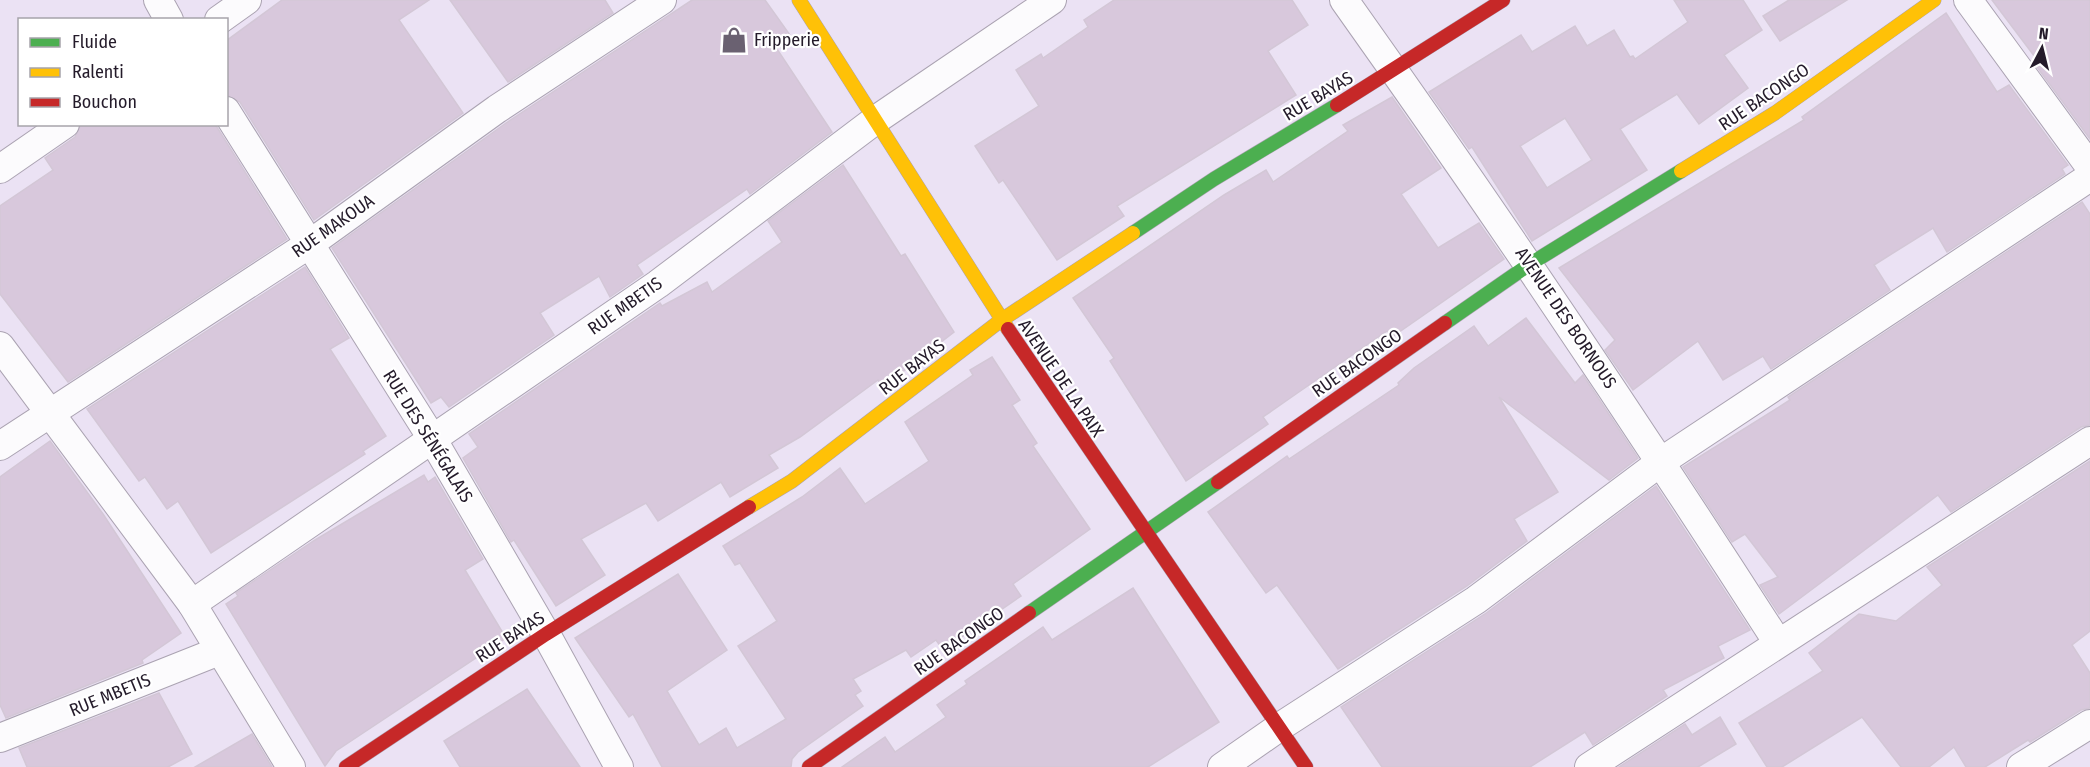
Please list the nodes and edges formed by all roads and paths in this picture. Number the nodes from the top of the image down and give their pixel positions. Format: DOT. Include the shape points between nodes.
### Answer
graph roads {
  1 [pos="158,0"];
  2 [pos="247,0"];
  3 [pos="662,0"];
  4 [pos="799,0"];
  5 [pos="1052,0"];
  6 [pos="1344,0"];
  7 [pos="1503,0"];
  8 [pos="1934,0"];
  9 [pos="1968,0"];
  10 [pos="168,18"];
  11 [pos="222,18"];
  12 [pos="1395,71"];
  13 [pos="228,114"];
  14 [pos="874,121"];
  15 [pos="62,126"];
  16 [pos="2090,167"];
  17 [pos="0,169"];
  18 [pos="2090,177"];
  19 [pos="311,243"];
  20 [pos="1530,264"];
  21 [pos="1000,321"];
  22 [pos="0,346"];
  23 [pos="51,411"];
  24 [pos="433,440"];
  25 [pos="2090,441"];
  26 [pos="0,446"];
  27 [pos="1662,461"];
  28 [pos="1144,534"];
  29 [pos="192,604"];
  30 [pos="546,634"];
  31 [pos="1778,643"];
  32 [pos="219,651"];
  33 [pos="2090,724"];
  34 [pos="1281,726"];
  35 [pos="0,738"];
  36 [pos="291,767"];
  37 [pos="346,767"];
  38 [pos="619,767"];
  39 [pos="809,767"];
  40 [pos="1222,767"];
  41 [pos="1306,767"];
  42 [pos="1589,767"];
  43 [pos="2021,767"];
  1 -- 10 [label="street"];
  2 -- 11 [label="street"];
  3 -- 19 [label="street, RUE MAKOUA" via="497,109"];
  4 -- 14 [label="street, AVENUE DE LA PAIX"];
  5 -- 14 [label="street, RUE MBETIS"];
  6 -- 12 [label="street, AVENUE DES BORNOUS"];
  7 -- 12 [label="street, RUE BAYAS"];
  8 -- 20 [label="street, RUE BACONGO" via="1775,113"];
  9 -- 16 [label="street"];
  12 -- 20 [label="street, AVENUE DES BORNOUS"];
  12 -- 21 [label="street, RUE BAYAS" via="1214,179"];
  13 -- 19 [label="street, RUE DES SÉNÉGALAIS"];
  14 -- 21 [label="street, AVENUE DE LA PAIX"];
  14 -- 24 [label="street, RUE MBETIS" via="658,284"];
  15 -- 17 [label="street"];
  18 -- 27 [label="street"];
  19 -- 23 [label="street, RUE MAKOUA"];
  19 -- 24 [label="street, RUE DES SÉNÉGALAIS"];
  20 -- 27 [label="street, AVENUE DES BORNOUS"];
  20 -- 28 [label="street, RUE BACONGO"];
  21 -- 28 [label="street, AVENUE DE LA PAIX"];
  21 -- 30 [label="street, RUE BAYAS" via="792,481"];
  22 -- 23 [label="street"];
  23 -- 26 [label="street, RUE MAKOUA"];
  23 -- 29 [label="street"];
  24 -- 29 [label="street, RUE MBETIS"];
  24 -- 30 [label="street, RUE DES SÉNÉGALAIS"];
  25 -- 31 [label="street"];
  27 -- 31 [label="street, AVENUE DES BORNOUS"];
  27 -- 34 [label="street" via="1476,600"];
  28 -- 34 [label="street, AVENUE DE LA PAIX"];
  28 -- 39 [label="street, RUE BACONGO"];
  29 -- 32 [label="street"];
  30 -- 37 [label="street, RUE BAYAS"];
  30 -- 38 [label="street, RUE DES SÉNÉGALAIS"];
  31 -- 42 [label="street"];
  32 -- 35 [label="street, RUE MBETIS"];
  32 -- 36 [label="street"];
  33 -- 43 [label="street"];
  34 -- 40 [label="street"];
  34 -- 41 [label="street, AVENUE DE LA PAIX"];
}
